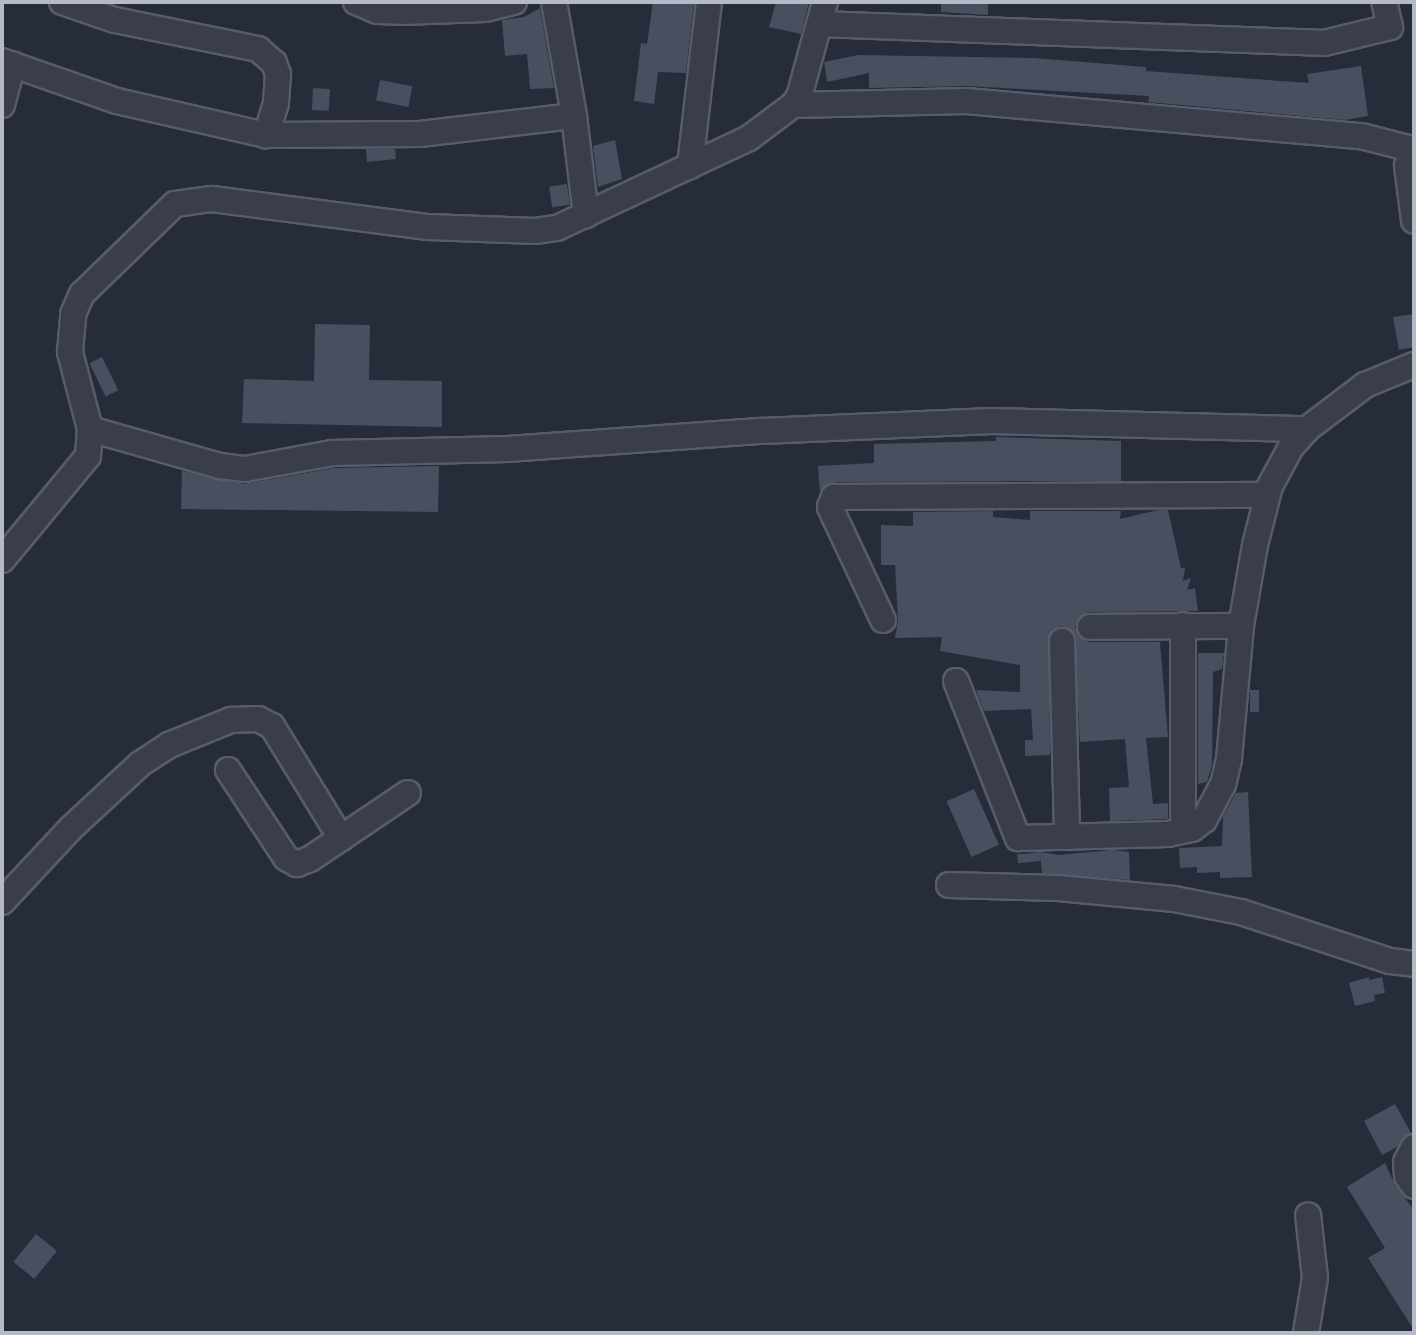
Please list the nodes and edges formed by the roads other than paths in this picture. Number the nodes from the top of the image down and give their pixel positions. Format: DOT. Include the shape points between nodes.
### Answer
graph roads {
  1 [pos="62,2"];
  2 [pos="356,2"];
  3 [pos="514,2"];
  4 [pos="554,2"];
  5 [pos="709,2"];
  6 [pos="1384,2"];
  7 [pos="822,13"];
  8 [pos="8,62"];
  9 [pos="2,105"];
  10 [pos="793,105"];
  11 [pos="574,116"];
  12 [pos="266,135"];
  13 [pos="1413,148"];
  14 [pos="690,166"];
  15 [pos="586,215"];
  16 [pos="1414,221"];
  17 [pos="1414,365"];
  18 [pos="90,429"];
  19 [pos="1307,429"];
  20 [pos="1267,495"];
  21 [pos="2,560"];
  22 [pos="883,620"];
  23 [pos="1183,625"];
  24 [pos="1241,626"];
  25 [pos="1090,627"];
  26 [pos="1062,641"];
  27 [pos="956,681"];
  28 [pos="228,770"];
  29 [pos="408,793"];
  30 [pos="1183,830"];
  31 [pos="1067,837"];
  32 [pos="341,838"];
  33 [pos="949,885"];
  34 [pos="2,902"];
  35 [pos="1414,964"];
  36 [pos="1414,1147"];
  37 [pos="1414,1186"];
  38 [pos="1308,1215"];
  39 [pos="1306,1333"];
  1 -- 12 [label="street" via="115,20 258,49 278,74"];
  2 -- 3 [label="street" via="377,11 402,12 485,9"];
  4 -- 11 [label="street"];
  5 -- 14 [label="street"];
  6 -- 7 [label="street" via="1390,27 1324,43"];
  7 -- 10 [label="street"];
  8 -- 9 [label="street"];
  8 -- 12 [label="street" via="117,101"];
  10 -- 13 [label="street" via="966,101 1361,136"];
  10 -- 14 [label="street" via="749,138"];
  11 -- 12 [label="street" via="420,134"];
  11 -- 15 [label="street"];
  13 -- 16 [label="street" via="1407,166"];
  14 -- 15 [label="street"];
  15 -- 18 [label="street" via="535,231 428,227 212,199 175,204 82,294 73,314 73,374"];
  17 -- 19 [label="street" via="1365,385"];
  18 -- 19 [label="street" via="245,469 332,453 508,449 992,421"];
  18 -- 21 [label="street" via="91,446 82,466"];
  19 -- 20 [label="street" via="1291,447"];
  20 -- 22 [label="street" via="834,497 830,507"];
  20 -- 24 [label="street"];
  23 -- 24 [label="street"];
  23 -- 25 [label="street"];
  23 -- 30 [label="street"];
  24 -- 30 [label="street" via="1223,785 1204,820"];
  26 -- 31 [label="street"];
  27 -- 31 [label="street" via="1018,838"];
  28 -- 32 [label="street" via="292,863 303,863"];
  29 -- 32 [label="street"];
  30 -- 31 [label="street"];
  32 -- 34 [label="street" via="272,726 258,719 231,720 169,745 140,764"];
  33 -- 35 [label="street" via="1174,899 1241,912 1376,957"];
  36 -- 37 [label="street" via="1406,1162"];
  38 -- 39 [label="street" via="1315,1278"];
}
